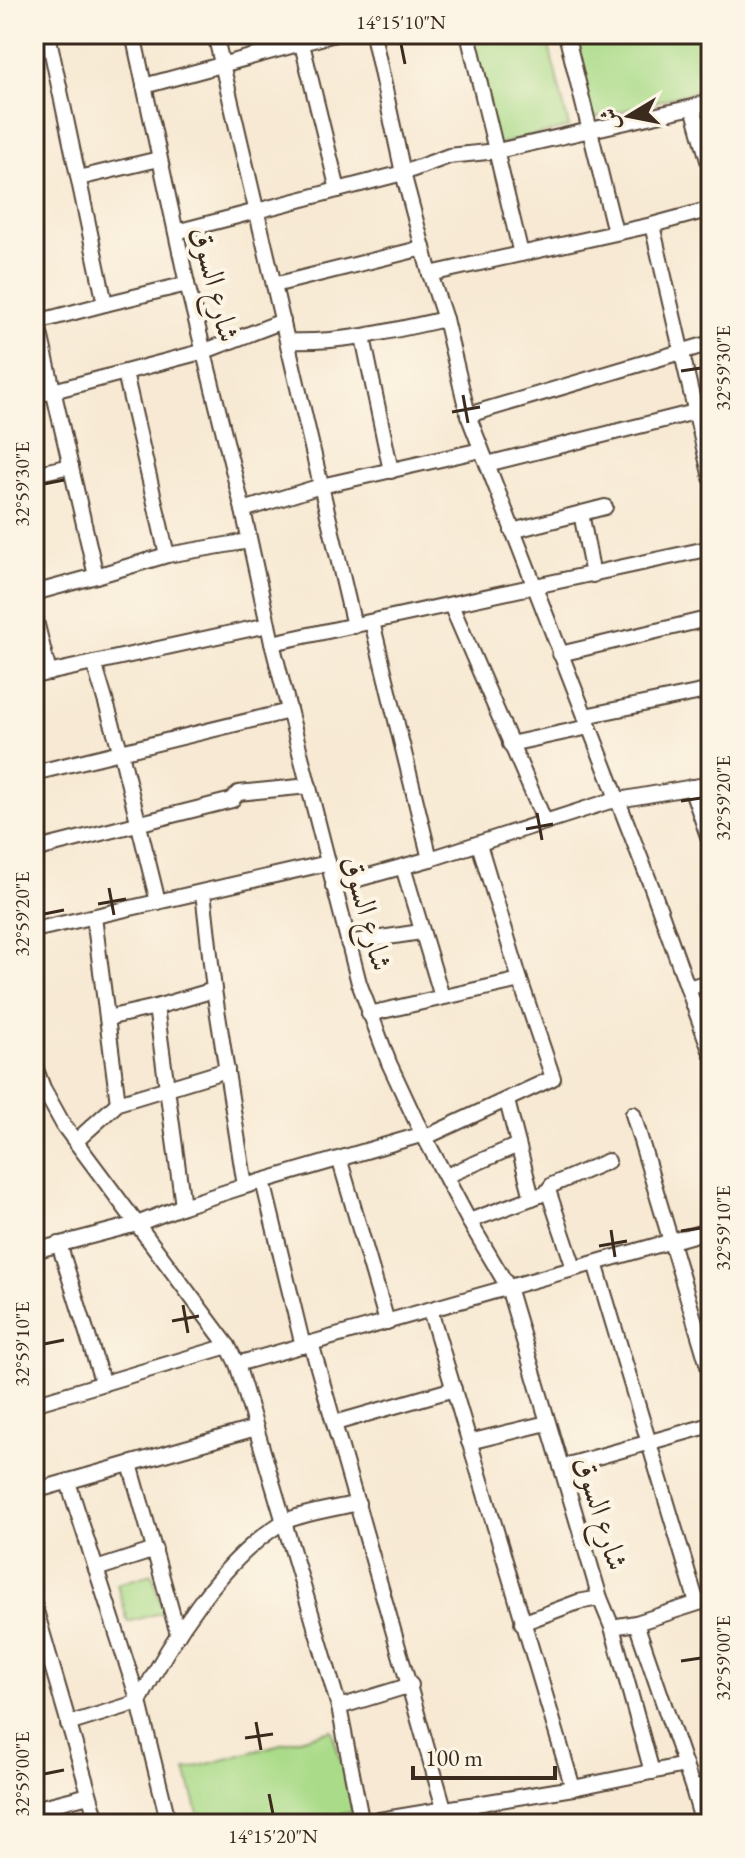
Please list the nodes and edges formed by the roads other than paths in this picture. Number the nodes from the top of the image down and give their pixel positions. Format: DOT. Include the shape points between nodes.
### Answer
graph roads {
  1 [pos="133,34"];
  2 [pos="215,34"];
  3 [pos="335,34"];
  4 [pos="373,34"];
  5 [pos="468,34"];
  6 [pos="566,34"];
  7 [pos="43,36"];
  8 [pos="302,44"];
  9 [pos="223,65"];
  10 [pos="144,86"];
  11 [pos="711,100"];
  12 [pos="693,107"];
  13 [pos="590,131"];
  14 [pos="497,151"];
  15 [pos="159,159"];
  16 [pos="711,171"];
  17 [pos="403,173"];
  18 [pos="79,178"];
  19 [pos="338,190"];
  20 [pos="711,209"];
  21 [pos="257,212"];
  22 [pos="652,225"];
  23 [pos="176,232"];
  24 [pos="615,232"];
  25 [pos="423,248"];
  26 [pos="521,254"];
  27 [pos="430,274"];
  28 [pos="187,284"];
  29 [pos="274,285"];
  30 [pos="105,304"];
  31 [pos="36,315"];
  32 [pos="445,319"];
  33 [pos="283,321"];
  34 [pos="363,337"];
  35 [pos="288,341"];
  36 [pos="711,343"];
  37 [pos="205,351"];
  38 [pos="682,351"];
  39 [pos="125,373"];
  40 [pos="53,391"];
  41 [pos="34,396"];
  42 [pos="711,408"];
  43 [pos="696,412"];
  44 [pos="468,415"];
  45 [pos="484,457"];
  46 [pos="71,466"];
  47 [pos="391,471"];
  48 [pos="34,474"];
  49 [pos="711,478"];
  50 [pos="321,486"];
  51 [pos="605,507"];
  52 [pos="243,510"];
  53 [pos="581,513"];
  54 [pos="512,531"];
  55 [pos="249,541"];
  56 [pos="711,548"];
  57 [pos="167,555"];
  58 [pos="593,575"];
  59 [pos="96,576"];
  60 [pos="534,588"];
  61 [pos="34,593"];
  62 [pos="451,605"];
  63 [pos="34,613"];
  64 [pos="711,618"];
  65 [pos="372,622"];
  66 [pos="268,625"];
  67 [pos="354,626"];
  68 [pos="272,643"];
  69 [pos="560,654"];
  70 [pos="94,663"];
  71 [pos="41,674"];
  72 [pos="710,690"];
  73 [pos="711,706"];
  74 [pos="289,711"];
  75 [pos="587,722"];
  76 [pos="510,744"];
  77 [pos="121,753"];
  78 [pos="34,773"];
  79 [pos="711,784"];
  80 [pos="309,786"];
  81 [pos="691,787"];
  82 [pos="618,800"];
  83 [pos="545,822"];
  84 [pos="140,825"];
  85 [pos="479,844"];
  86 [pos="711,845"];
  87 [pos="34,850"];
  88 [pos="430,859"];
  89 [pos="328,863"];
  90 [pos="403,867"];
  91 [pos="333,886"];
  92 [pos="203,892"];
  93 [pos="158,902"];
  94 [pos="94,917"];
  95 [pos="34,930"];
  96 [pos="421,932"];
  97 [pos="348,943"];
  98 [pos="520,980"];
  99 [pos="711,981"];
  100 [pos="688,988"];
  101 [pos="214,990"];
  102 [pos="442,997"];
  103 [pos="156,1007"];
  104 [pos="369,1014"];
  105 [pos="107,1018"];
  106 [pos="711,1053"];
  107 [pos="34,1064"];
  108 [pos="227,1070"];
  109 [pos="167,1090"];
  110 [pos="507,1101"];
  111 [pos="118,1103"];
  112 [pos="633,1114"];
  113 [pos="425,1136"];
  114 [pos="76,1141"];
  115 [pos="518,1145"];
  116 [pos="340,1161"];
  117 [pos="608,1161"];
  118 [pos="446,1176"];
  119 [pos="263,1181"];
  120 [pos="245,1186"];
  121 [pos="548,1192"];
  122 [pos="532,1198"];
  123 [pos="183,1206"];
  124 [pos="469,1221"];
  125 [pos="137,1224"];
  126 [pos="711,1230"];
  127 [pos="670,1241"];
  128 [pos="59,1244"];
  129 [pos="34,1251"];
  130 [pos="595,1263"];
  131 [pos="574,1268"];
  132 [pos="508,1287"];
  133 [pos="430,1310"];
  134 [pos="387,1322"];
  135 [pos="307,1344"];
  136 [pos="228,1346"];
  137 [pos="237,1364"];
  138 [pos="711,1376"];
  139 [pos="103,1384"];
  140 [pos="454,1389"];
  141 [pos="34,1404"];
  142 [pos="335,1423"];
  143 [pos="547,1423"];
  144 [pos="711,1425"];
  145 [pos="256,1428"];
  146 [pos="469,1442"];
  147 [pos="648,1442"];
  148 [pos="130,1464"];
  149 [pos="561,1467"];
  150 [pos="68,1482"];
  151 [pos="34,1491"];
  152 [pos="358,1503"];
  153 [pos="283,1522"];
  154 [pos="155,1550"];
  155 [pos="96,1569"];
  156 [pos="600,1598"];
  157 [pos="704,1601"];
  158 [pos="34,1604"];
  159 [pos="522,1623"];
  160 [pos="636,1623"];
  161 [pos="612,1627"];
  162 [pos="178,1634"];
  163 [pos="411,1685"];
  164 [pos="139,1702"];
  165 [pos="339,1707"];
  166 [pos="68,1724"];
  167 [pos="685,1765"];
  168 [pos="652,1772"];
  169 [pos="711,1784"];
  170 [pos="573,1788"];
  171 [pos="693,1789"];
  172 [pos="89,1795"];
  173 [pos="469,1805"];
  174 [pos="444,1808"];
  175 [pos="34,1809"];
  176 [pos="359,1823"];
  177 [pos="98,1824"];
  178 [pos="169,1824"];
  179 [pos="473,1824"];
  180 [pos="703,1824"];
  1 -- 10 [label="street, شارع السوق"];
  2 -- 9 [label="street"];
  3 -- 8 [label="street"];
  4 -- 17 [label="street"];
  5 -- 14 [label="street"];
  6 -- 13 [label="street"];
  7 -- 18 [label="street"];
  8 -- 9 [label="street"];
  8 -- 19 [label="street"];
  9 -- 10 [label="street"];
  9 -- 21 [label="street"];
  10 -- 15 [label="street, شارع السوق"];
  11 -- 12 [label="street"];
  12 -- 13 [label="street"];
  12 -- 16 [label="street"];
  13 -- 14 [label="street"];
  13 -- 24 [label="street"];
  14 -- 17 [label="street" via="449,156"];
  14 -- 26 [label="street"];
  15 -- 18 [label="street"];
  15 -- 23 [label="street, شارع السوق"];
  17 -- 19 [label="street"];
  17 -- 25 [label="street"];
  18 -- 30 [label="street"];
  19 -- 21 [label="street"];
  20 -- 22 [label="street"];
  21 -- 23 [label="street"];
  21 -- 29 [label="street"];
  22 -- 24 [label="street"];
  22 -- 38 [label="street"];
  23 -- 28 [label="street, شارع السوق"];
  24 -- 26 [label="street"];
  25 -- 27 [label="street"];
  25 -- 29 [label="street"];
  26 -- 27 [label="street"];
  27 -- 32 [label="street"];
  28 -- 30 [label="street"];
  28 -- 37 [label="street, شارع السوق"];
  29 -- 33 [label="street"];
  30 -- 31 [label="street"];
  31 -- 40 [label="street"];
  32 -- 34 [label="street"];
  32 -- 44 [label="street"];
  33 -- 35 [label="street"];
  33 -- 37 [label="street"];
  34 -- 35 [label="street"];
  34 -- 47 [label="street"];
  35 -- 50 [label="street"];
  36 -- 38 [label="street"];
  37 -- 39 [label="street"];
  37 -- 52 [label="street, شارع السوق"];
  38 -- 43 [label="street"];
  38 -- 44 [label="street"];
  39 -- 40 [label="street"];
  39 -- 57 [label="street"];
  40 -- 41 [label="street"];
  40 -- 46 [label="street"];
  42 -- 43 [label="street"];
  43 -- 45 [label="street"];
  43 -- 49 [label="street"];
  44 -- 45 [label="street"];
  45 -- 47 [label="street"];
  45 -- 54 [label="street"];
  46 -- 48 [label="street"];
  46 -- 59 [label="street"];
  47 -- 50 [label="street"];
  50 -- 52 [label="street"];
  50 -- 67 [label="street"];
  51 -- 53 [label="street"];
  52 -- 55 [label="street, شارع السوق"];
  53 -- 54 [label="street"];
  53 -- 58 [label="street"];
  54 -- 60 [label="street"];
  55 -- 57 [label="street"];
  55 -- 66 [label="street, شارع السوق"];
  56 -- 58 [label="street"];
  57 -- 59 [label="street"];
  58 -- 60 [label="street"];
  59 -- 61 [label="street"];
  60 -- 62 [label="street"];
  60 -- 69 [label="street"];
  62 -- 65 [label="street"];
  62 -- 76 [label="street"];
  63 -- 71 [label="street"];
  64 -- 69 [label="street"];
  65 -- 67 [label="street"];
  65 -- 88 [label="street"];
  66 -- 68 [label="street, شارع السوق"];
  66 -- 70 [label="street"];
  67 -- 68 [label="street"];
  68 -- 74 [label="street, شارع السوق"];
  69 -- 75 [label="street"];
  70 -- 71 [label="street"];
  70 -- 77 [label="street"];
  72 -- 73 [label="street"];
  72 -- 75 [label="street"];
  74 -- 77 [label="street"];
  74 -- 80 [label="street, شارع السوق"];
  75 -- 76 [label="street"];
  75 -- 82 [label="street"];
  76 -- 83 [label="street"];
  77 -- 78 [label="street"];
  77 -- 84 [label="street"];
  79 -- 81 [label="street"];
  80 -- 84 [label="street" via="238,793 232,800"];
  80 -- 89 [label="street, شارع السوق"];
  81 -- 82 [label="street"];
  81 -- 86 [label="street"];
  82 -- 83 [label="street"];
  82 -- 100 [label="street"];
  83 -- 85 [label="street"];
  84 -- 87 [label="street"];
  84 -- 93 [label="street"];
  85 -- 88 [label="street"];
  85 -- 98 [label="street"];
  88 -- 90 [label="street"];
  89 -- 91 [label="street, شارع السوق"];
  89 -- 92 [label="street"];
  90 -- 91 [label="street"];
  90 -- 96 [label="street"];
  91 -- 97 [label="street, شارع السوق"];
  92 -- 93 [label="street"];
  92 -- 101 [label="street"];
  93 -- 94 [label="street"];
  94 -- 95 [label="street"];
  94 -- 105 [label="street"];
  96 -- 97 [label="street"];
  96 -- 102 [label="street"];
  97 -- 104 [label="street, شارع السوق"];
  98 -- 102 [label="street"];
  98 -- 110 [label="street" via="553,1078"];
  99 -- 100 [label="street"];
  100 -- 106 [label="street"];
  101 -- 103 [label="street"];
  101 -- 108 [label="street"];
  102 -- 104 [label="street"];
  103 -- 105 [label="street"];
  103 -- 109 [label="street"];
  104 -- 113 [label="street, شارع السوق"];
  105 -- 111 [label="street"];
  107 -- 114 [label="street"];
  108 -- 109 [label="street"];
  108 -- 120 [label="street"];
  109 -- 111 [label="street"];
  109 -- 123 [label="street"];
  110 -- 113 [label="street"];
  110 -- 115 [label="street"];
  111 -- 114 [label="street"];
  112 -- 127 [label="street"];
  113 -- 116 [label="street"];
  113 -- 118 [label="street, شارع السوق"];
  114 -- 125 [label="street"];
  115 -- 118 [label="street"];
  115 -- 122 [label="street"];
  116 -- 119 [label="street"];
  116 -- 134 [label="street"];
  117 -- 121 [label="street" via="552,1185"];
  118 -- 124 [label="street, شارع السوق"];
  119 -- 120 [label="street"];
  119 -- 135 [label="street"];
  120 -- 123 [label="street"];
  121 -- 122 [label="street"];
  121 -- 131 [label="street"];
  122 -- 124 [label="street"];
  123 -- 125 [label="street"];
  124 -- 132 [label="street, شارع السوق"];
  125 -- 128 [label="street"];
  125 -- 136 [label="street"];
  126 -- 127 [label="street"];
  127 -- 130 [label="street"];
  127 -- 138 [label="street"];
  128 -- 129 [label="street"];
  128 -- 139 [label="street"];
  130 -- 131 [label="street"];
  130 -- 147 [label="street"];
  131 -- 132 [label="street"];
  132 -- 133 [label="street"];
  132 -- 143 [label="street, شارع السوق"];
  133 -- 134 [label="street"];
  133 -- 140 [label="street"];
  134 -- 135 [label="street"];
  135 -- 137 [label="street"];
  135 -- 142 [label="street"];
  136 -- 137 [label="street"];
  136 -- 139 [label="street"];
  137 -- 145 [label="street"];
  139 -- 141 [label="street"];
  140 -- 142 [label="street"];
  140 -- 146 [label="street"];
  142 -- 152 [label="street"];
  143 -- 146 [label="street"];
  143 -- 149 [label="street, شارع السوق"];
  144 -- 147 [label="street"];
  145 -- 148 [label="street"];
  145 -- 153 [label="street"];
  146 -- 159 [label="street"];
  147 -- 149 [label="street"];
  147 -- 157 [label="street"];
  148 -- 150 [label="street"];
  148 -- 154 [label="street"];
  149 -- 156 [label="street, شارع السوق"];
  150 -- 151 [label="street"];
  150 -- 155 [label="street"];
  152 -- 153 [label="street"];
  152 -- 163 [label="street"];
  153 -- 162 [label="street" via="248,1550"];
  153 -- 165 [label="street"];
  154 -- 155 [label="street"];
  154 -- 162 [label="street"];
  155 -- 164 [label="street"];
  156 -- 159 [label="street"];
  156 -- 161 [label="street, شارع السوق"];
  157 -- 160 [label="street"];
  158 -- 166 [label="street"];
  159 -- 170 [label="street"];
  160 -- 161 [label="street"];
  160 -- 167 [label="street"];
  161 -- 168 [label="street, شارع السوق"];
  162 -- 164 [label="street"];
  163 -- 165 [label="street"];
  163 -- 174 [label="street"];
  164 -- 166 [label="street"];
  164 -- 178 [label="street"];
  165 -- 176 [label="street"];
  166 -- 172 [label="street"];
  167 -- 168 [label="street"];
  167 -- 171 [label="street"];
  168 -- 170 [label="street"];
  169 -- 171 [label="street"];
  170 -- 173 [label="street"];
  171 -- 180 [label="street"];
  172 -- 175 [label="street"];
  172 -- 177 [label="street"];
  173 -- 174 [label="street"];
  173 -- 179 [label="street"];
  174 -- 176 [label="street"];
}
